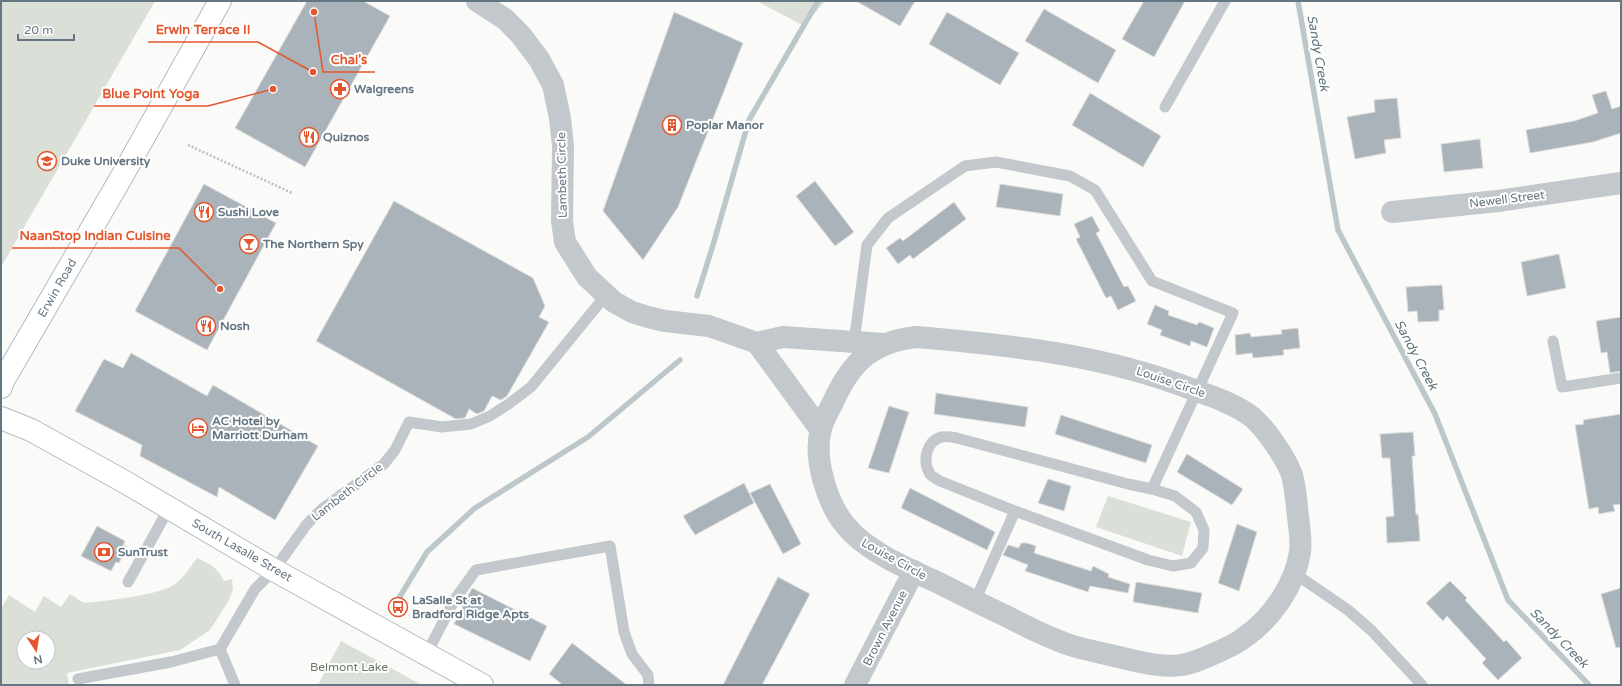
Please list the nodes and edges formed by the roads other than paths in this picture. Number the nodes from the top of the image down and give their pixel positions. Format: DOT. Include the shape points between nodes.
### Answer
graph roads {
  1 [pos="220,1"];
  2 [pos="477,1"];
  3 [pos="1225,1"];
  4 [pos="1165,107"];
  5 [pos="1621,183"];
  6 [pos="1392,212"];
  7 [pos="606,295"];
  8 [pos="1553,341"];
  9 [pos="854,342"];
  10 [pos="757,343"];
  11 [pos="884,344"];
  12 [pos="1621,378"];
  13 [pos="1,387"];
  14 [pos="1198,391"];
  15 [pos="1,418"];
  16 [pos="820,429"];
  17 [pos="1152,489"];
  18 [pos="170,508"];
  19 [pos="1016,511"];
  20 [pos="274,570"];
  21 [pos="914,571"];
  22 [pos="1294,574"];
  23 [pos="128,582"];
  24 [pos="975,601"];
  25 [pos="220,650"];
  26 [pos="426,653"];
  27 [pos="78,679"];
  28 [pos="235,685"];
  29 [pos="482,685"];
  30 [pos="649,685"];
  31 [pos="855,685"];
  32 [pos="1422,685"];
  1 -- 13 [label="street, Erwin Road"];
  2 -- 7 [label="street, Lambeth Circle" via="520,34 539,59 553,86 563,146 561,203 565,242 587,278"];
  3 -- 4 [label="lane"];
  5 -- 6 [label="street, Newell Street" via="1498,201"];
  7 -- 10 [label="street, Lambeth Circle" via="632,312 648,318 709,326"];
  7 -- 20 [label="lane, Lambeth Circle" via="531,387 490,416 470,424 442,427 409,422 395,450 384,464 322,509 307,524"];
  8 -- 12 [label="lane" via="1562,387"];
  9 -- 10 [label="street" via="783,337"];
  9 -- 11 [label="street"];
  9 -- 14 [label="lane" via="867,246 888,218 965,166 996,162 1070,176 1095,190 1152,282 1233,313"];
  10 -- 16 [label="street"];
  11 -- 14 [label="street, Louise Circle" via="916,337 1035,350 1140,371"];
  11 -- 16 [label="street, Louise Circle" via="853,367 842,383"];
  14 -- 17 [label="lane"];
  14 -- 22 [label="street, Louise Circle" via="1252,417 1288,467 1295,487 1300,538 1300,552"];
  15 -- 18 [label="street, South Lasalle Street" via="31,430"];
  16 -- 21 [label="street, Louise Circle" via="819,456 824,485 843,523 856,537"];
  17 -- 19 [label="lane" via="1175,496 1196,512 1204,530 1203,548 1191,563 1173,566 1148,560"];
  17 -- 19 [label="lane" via="957,438 943,436 934,440 926,454 926,466 931,475 940,481"];
  18 -- 20 [label="street, South Lasalle Street"];
  18 -- 23 [label="lane"];
  19 -- 24 [label="lane"];
  20 -- 25 [label="lane" via="255,588"];
  20 -- 26 [label="street, South Lasalle Street"];
  21 -- 24 [label="street, Louise Circle"];
  21 -- 31 [label="street, Brown Avenue"];
  22 -- 24 [label="street, Louise Circle" via="1274,609 1258,627 1224,649 1201,660 1182,665 1158,665 1072,645 1038,632"];
  22 -- 32 [label="lane" via="1353,614"];
  25 -- 27 [label="lane"];
  25 -- 28 [label="lane"];
  26 -- 29 [label="street, South Lasalle Street"];
  26 -- 30 [label="lane" via="455,599 476,570 610,546 624,632 632,654 648,675"];
}
